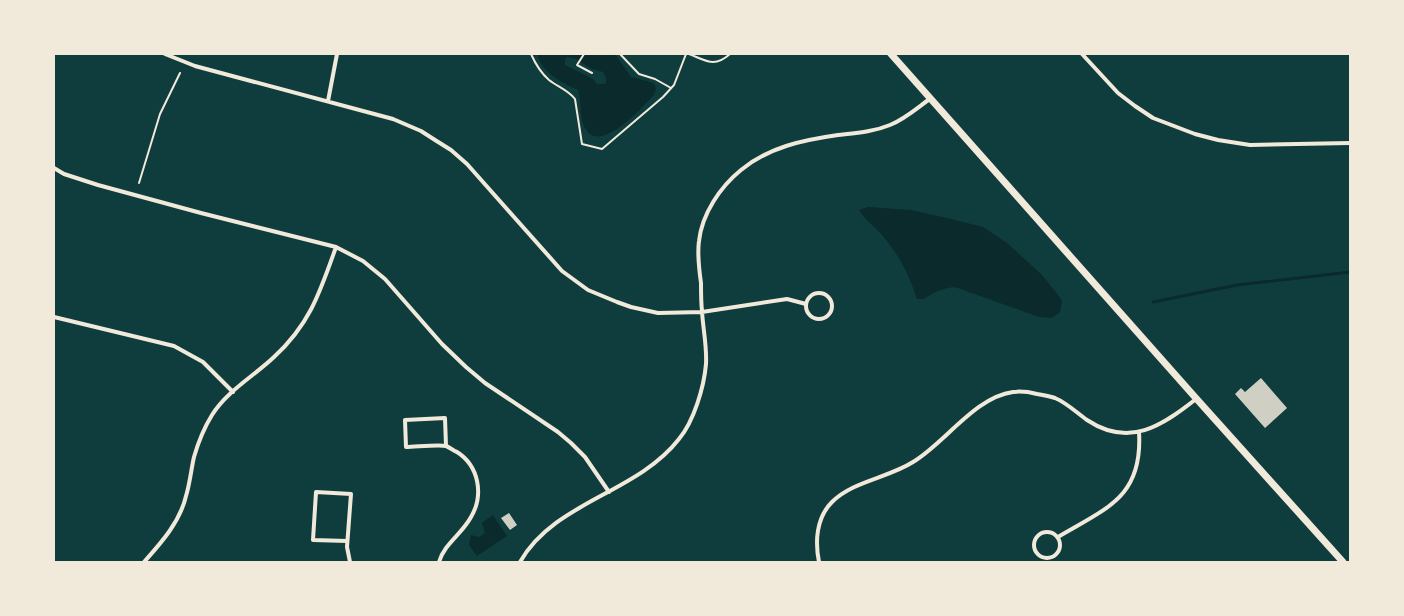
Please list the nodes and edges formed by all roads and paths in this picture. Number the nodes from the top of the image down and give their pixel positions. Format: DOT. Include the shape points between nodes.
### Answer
graph roads {
  1 [pos="165,54"];
  2 [pos="337,54"];
  3 [pos="531,54"];
  4 [pos="584,54"];
  5 [pos="620,54"];
  6 [pos="687,54"];
  7 [pos="730,54"];
  8 [pos="891,54"];
  9 [pos="1082,54"];
  10 [pos="180,73"];
  11 [pos="592,73"];
  12 [pos="671,88"];
  13 [pos="931,98"];
  14 [pos="328,101"];
  15 [pos="1350,143"];
  16 [pos="54,168"];
  17 [pos="139,183"];
  18 [pos="336,247"];
  19 [pos="806,304"];
  20 [pos="702,312"];
  21 [pos="54,318"];
  22 [pos="233,392"];
  23 [pos="1196,399"];
  24 [pos="1139,432"];
  25 [pos="446,446"];
  26 [pos="609,492"];
  27 [pos="1058,537"];
  28 [pos="347,541"];
  29 [pos="144,562"];
  30 [pos="350,562"];
  31 [pos="439,562"];
  32 [pos="520,562"];
  33 [pos="819,562"];
  34 [pos="1343,562"];
  1 -- 14 [label="street" via="194,66"];
  2 -- 14 [label="street"];
  3 -- 12 [label="path" via="542,73 575,99 582,144 602,148 664,97"];
  4 -- 11 [label="path" via="577,64"];
  5 -- 12 [label="path" via="639,74"];
  6 -- 7 [label="path" via="713,63"];
  6 -- 12 [label="path"];
  8 -- 13 [label="main road"];
  9 -- 15 [label="street" via="1118,93 1153,118 1172,127 1218,140 1250,145"];
  10 -- 17 [label="path" via="160,114"];
  13 -- 20 [label="street" via="891,125 858,134 786,145 766,153 740,171 709,208 701,234 698,254"];
  13 -- 23 [label="main road"];
  14 -- 20 [label="street" via="393,119 421,131 451,150 467,164 562,271 588,290 631,307 658,313"];
  16 -- 18 [label="street" via="64,174 201,213"];
  18 -- 22 [label="street" via="318,298 298,331 274,358"];
  18 -- 26 [label="street" via="372,267 454,356 485,383 571,443 585,457"];
  19 -- 19 [label="street" via="807,311 815,319 823,319 829,315 832,307 830,299 819,293 810,296"];
  19 -- 20 [label="street" via="787,299"];
  20 -- 26 [label="street" via="706,366 699,396 688,425 680,439 656,463"];
  21 -- 22 [label="street" via="174,346 202,362"];
  22 -- 29 [label="street" via="212,415 198,443 186,496 173,526"];
  23 -- 24 [label="street" via="1164,423"];
  23 -- 34 [label="main road"];
  24 -- 27 [label="street" via="1140,449 1136,471 1125,491 1110,506"];
  24 -- 33 [label="street" via="1123,433 1106,429 1055,398 1026,391 1003,394 980,406 913,462 853,489 831,503 822,517 818,531"];
  25 -- 25 [label="street" via="445,418 405,420 406,447"];
  25 -- 31 [label="street" via="460,455 471,467 479,495 471,518 445,549"];
  26 -- 32 [label="street" via="550,527 527,549"];
  27 -- 27 [label="street" via="1047,531 1039,534 1034,541 1037,553 1044,558 1057,554 1060,546"];
  28 -- 28 [label="street" via="351,494 316,492 313,540"];
  28 -- 30 [label="street"];
}
